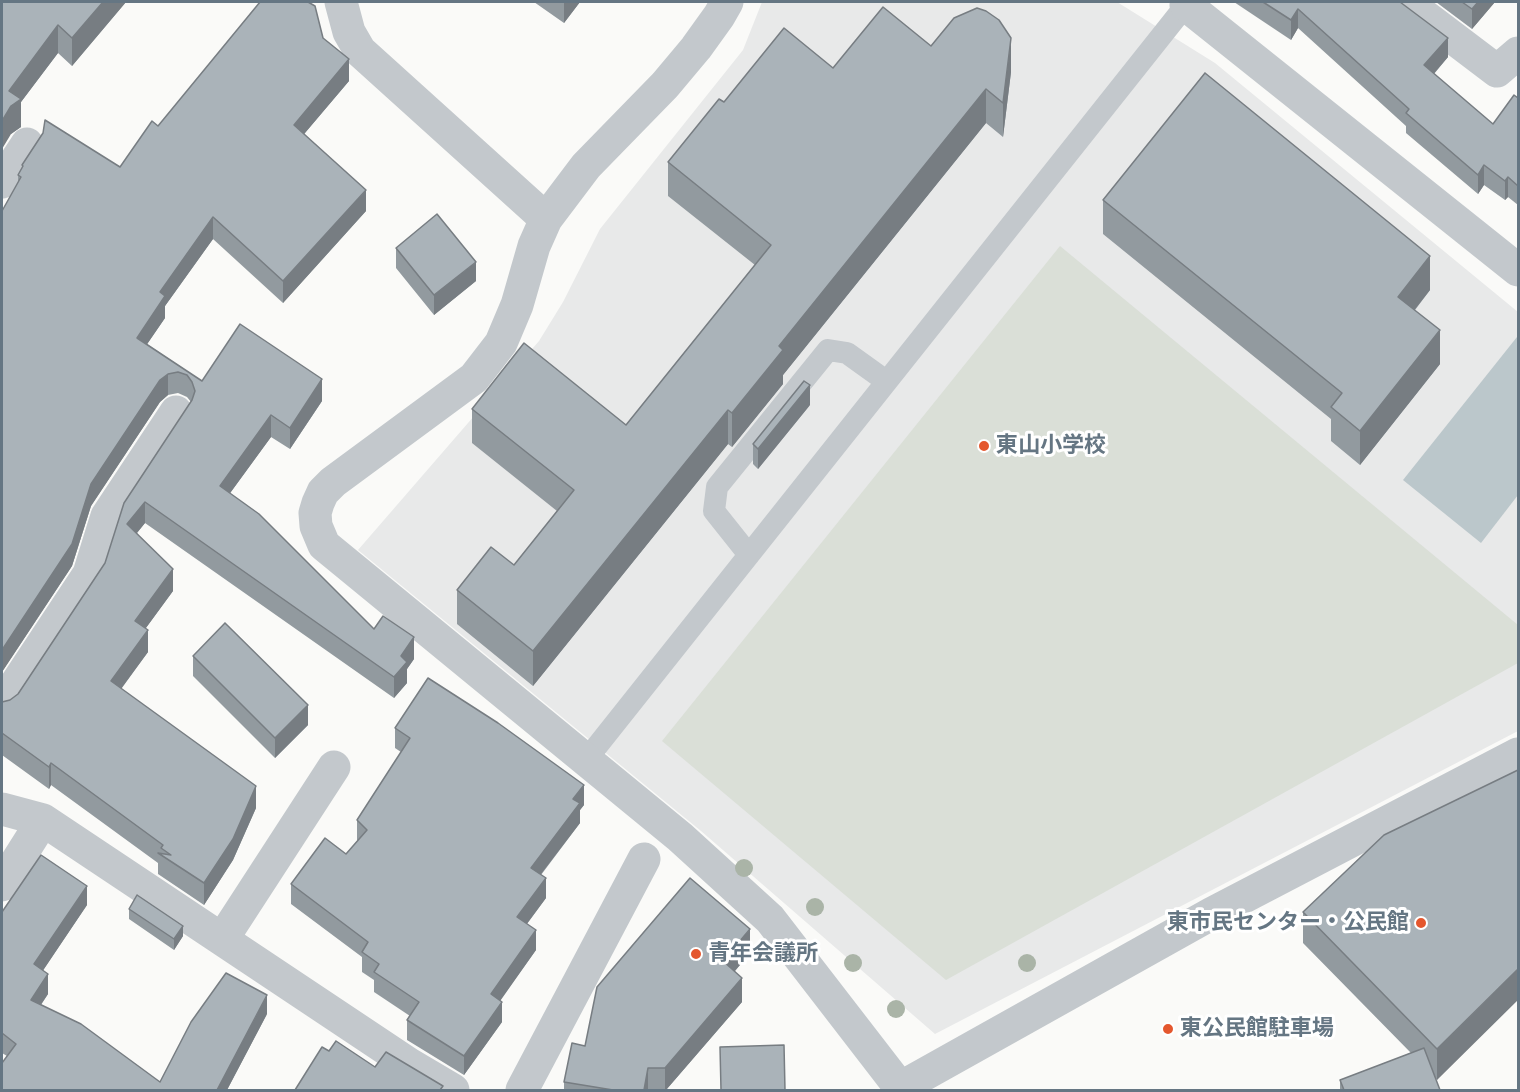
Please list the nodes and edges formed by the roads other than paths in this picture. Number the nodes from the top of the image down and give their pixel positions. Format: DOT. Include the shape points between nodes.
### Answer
graph roads {
  1 [pos="341,2"];
  2 [pos="727,2"];
  3 [pos="1406,2"];
  4 [pos="1185,3"];
  5 [pos="1511,71"];
  6 [pos="27,144"];
  7 [pos="2,182"];
  8 [pos="546,219"];
  9 [pos="1518,270"];
  10 [pos="886,381"];
  11 [pos="176,412"];
  12 [pos="749,555"];
  13 [pos="2,705"];
  14 [pos="1518,754"];
  15 [pos="586,760"];
  16 [pos="334,767"];
  17 [pos="2,809"];
  18 [pos="43,820"];
  19 [pos="644,859"];
  20 [pos="2,885"];
  21 [pos="223,938"];
  22 [pos="901,1089"];
  23 [pos="453,1090"];
  24 [pos="522,1090"];
  1 -- 8 [label="street" via="349,32 360,51"];
  2 -- 8 [label="street" via="665,85 586,166"];
  3 -- 5 [label="street"];
  4 -- 9 [label="street"];
  4 -- 10 [label="lane"];
  6 -- 7 [label="street"];
  8 -- 15 [label="street" via="501,343 474,378 333,482 323,492 315,513 324,545"];
  10 -- 12 [label="lane"];
  10 -- 12 [label="lane" via="847,353 828,350 717,487 714,511"];
  11 -- 13 [label="street" via="107,516 90,574"];
  12 -- 15 [label="lane"];
  14 -- 22 [label="street" via="1211,914"];
  15 -- 22 [label="street" via="680,837 770,919"];
  16 -- 21 [label="street"];
  17 -- 18 [label="street"];
  18 -- 20 [label="street"];
  18 -- 21 [label="street"];
  19 -- 24 [label="street"];
  21 -- 23 [label="street"];
}
